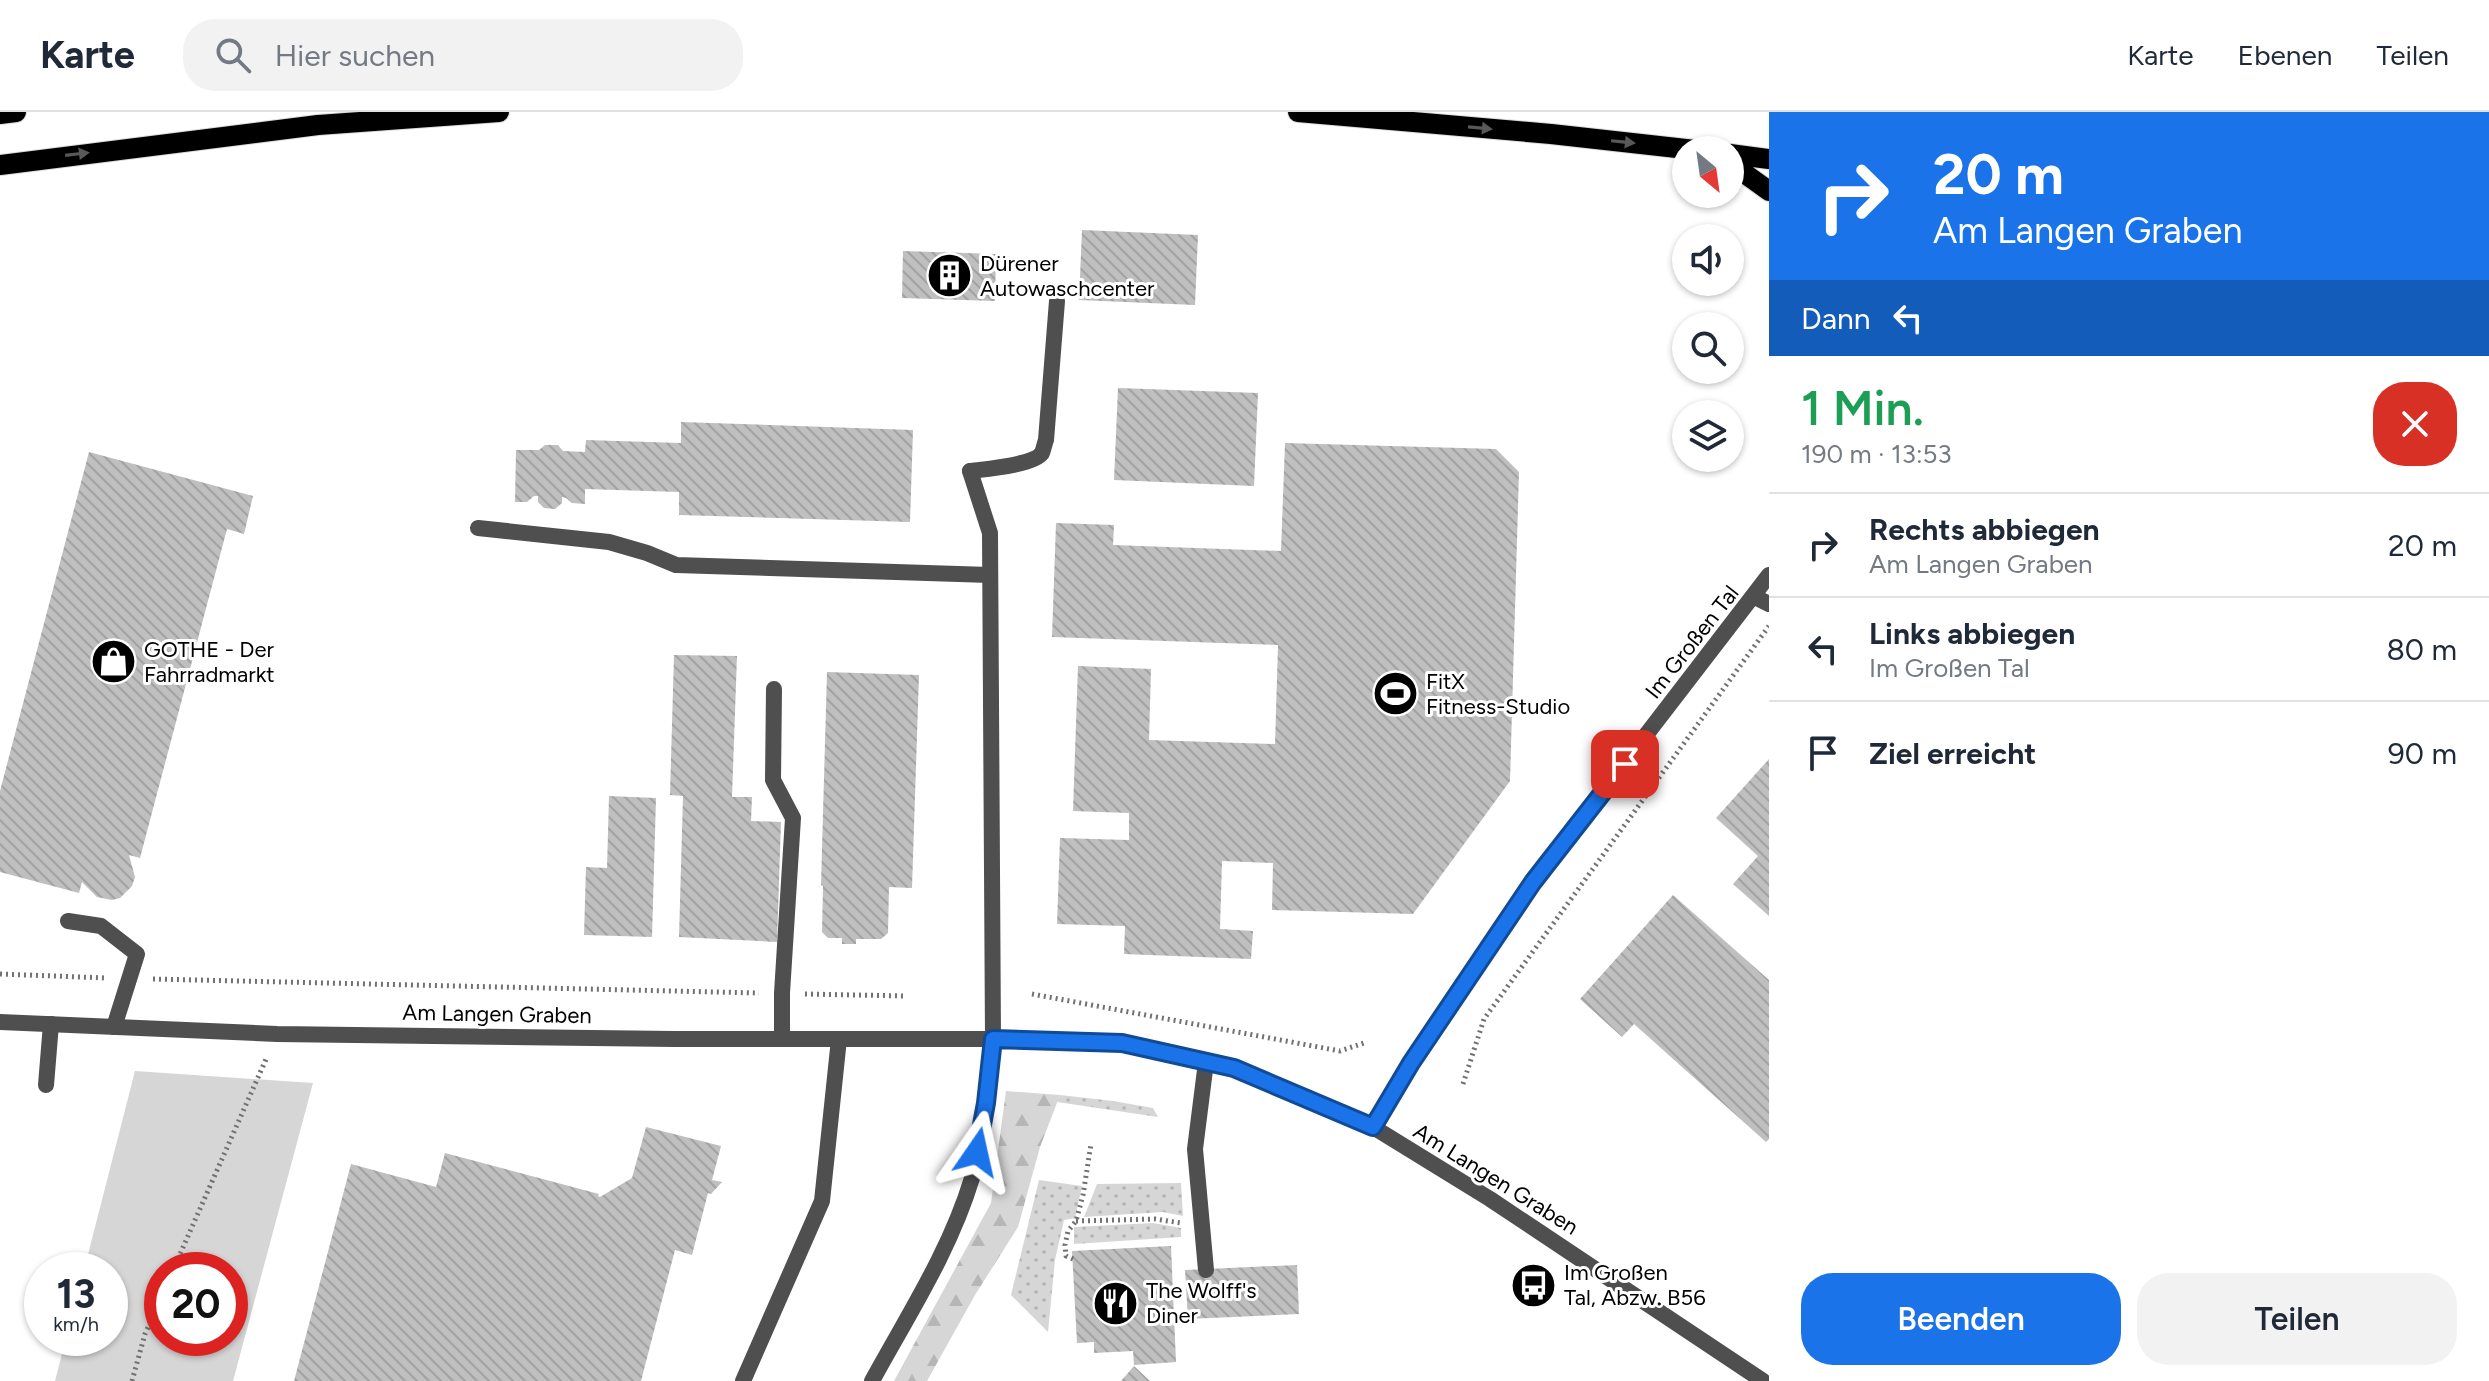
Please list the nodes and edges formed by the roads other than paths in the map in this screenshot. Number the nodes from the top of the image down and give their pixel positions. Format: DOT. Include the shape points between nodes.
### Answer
graph roads {
  1 [pos="16,112"];
  2 [pos="499,112"];
  3 [pos="1298,112"];
  4 [pos="0,114"];
  5 [pos="1672,147"];
  6 [pos="1744,156"];
  7 [pos="1769,159"];
  8 [pos="0,165"];
  9 [pos="1744,173"];
  10 [pos="1769,191"];
  11 [pos="1057,301"];
  12 [pos="478,528"];
  13 [pos="990,575"];
  14 [pos="1769,575"];
  15 [pos="1762,600"];
  16 [pos="774,689"];
  17 [pos="68,921"];
  18 [pos="0,1022"];
  19 [pos="51,1024"];
  20 [pos="114,1027"];
  21 [pos="782,1039"];
  22 [pos="839,1039"];
  23 [pos="993,1039"];
  24 [pos="1206,1062"];
  25 [pos="46,1085"];
  26 [pos="1373,1127"];
  27 [pos="1206,1270"];
  28 [pos="743,1381"];
  29 [pos="872,1381"];
  30 [pos="1763,1381"];
  1 -- 4 [label="main road"];
  8 -- 2 [label="main road, one-way" via="318,125"];
  3 -- 5 [label="main road, one-way"];
  6 -- 7 [label="main road"];
  9 -- 10 [label="main road"];
  11 -- 13 [label="street" via="1043,452 1026,462 970,471 990,533"];
  12 -- 13 [label="street" via="609,542 676,565"];
  13 -- 23 [label="street"];
  14 -- 15 [label="street, Im Großen Tal"];
  15 -- 26 [label="street, Im Großen Tal" via="1533,882"];
  16 -- 21 [label="street" via="773,780 793,818"];
  17 -- 20 [label="street" via="101,926 137,954"];
  18 -- 19 [label="street, Am Langen Graben"];
  19 -- 20 [label="street, Am Langen Graben"];
  19 -- 25 [label="street"];
  20 -- 21 [label="street, Am Langen Graben" via="277,1034"];
  21 -- 22 [label="street, Am Langen Graben"];
  22 -- 23 [label="street, Am Langen Graben"];
  22 -- 28 [label="street" via="822,1201"];
  23 -- 24 [label="street, Am Langen Graben" via="1122,1043"];
  23 -- 29 [label="street" via="968,1190 949,1241"];
  24 -- 26 [label="street, Am Langen Graben" via="1234,1068"];
  24 -- 27 [label="street" via="1195,1149"];
  26 -- 30 [label="street, Am Langen Graben"];
}
